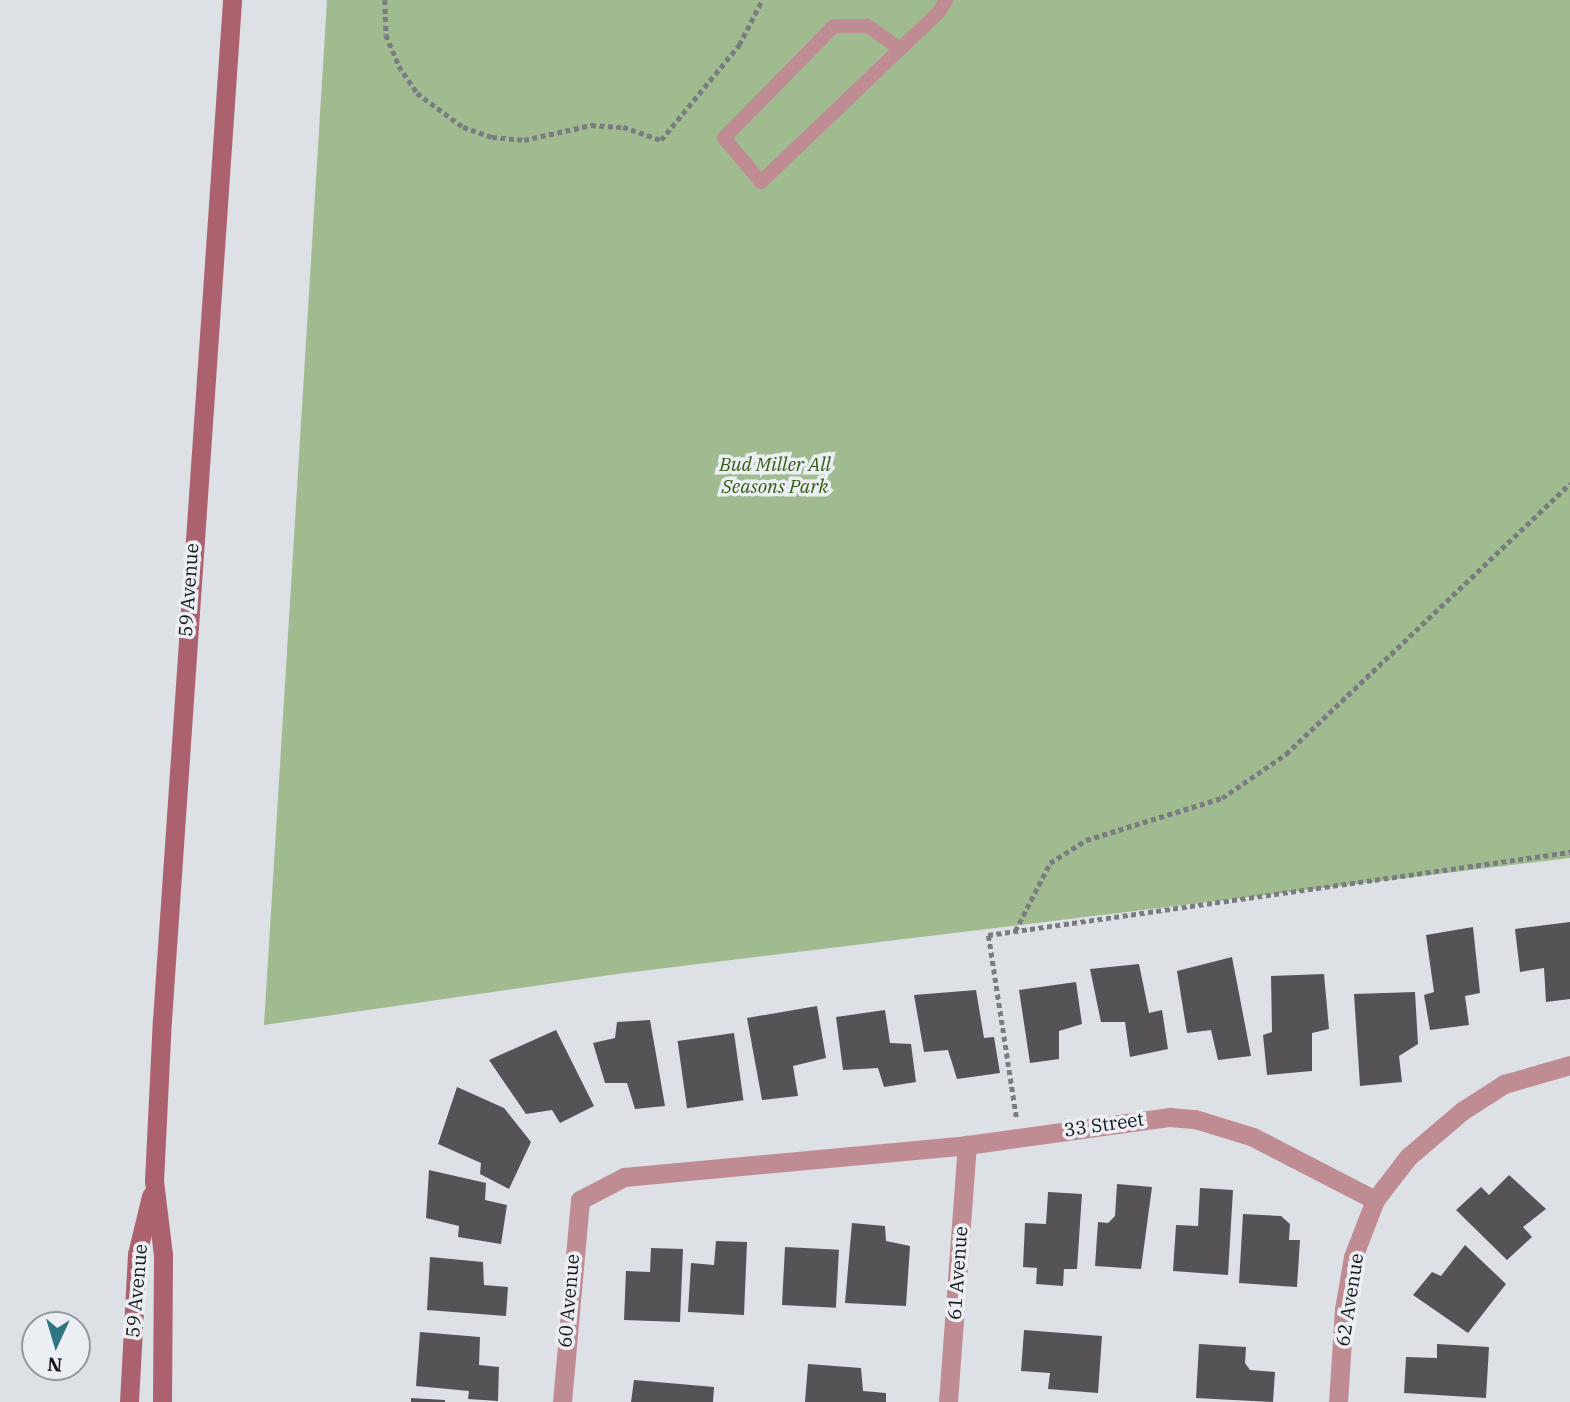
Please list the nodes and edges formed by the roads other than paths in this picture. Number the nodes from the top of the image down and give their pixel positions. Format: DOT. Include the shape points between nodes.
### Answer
graph roads {
  1 [pos="232,0"];
  2 [pos="946,0"];
  3 [pos="899,48"];
  4 [pos="1570,1065"];
  5 [pos="967,1145"];
  6 [pos="155,1181"];
  7 [pos="580,1200"];
  8 [pos="1376,1200"];
  9 [pos="129,1402"];
  10 [pos="162,1402"];
  11 [pos="562,1402"];
  12 [pos="948,1402"];
  13 [pos="1338,1402"];
  1 -- 6 [label="main road, 59 Avenue" via="175,784"];
  2 -- 3 [label="lane"];
  3 -- 3 [label="lane" via="761,182 724,138 834,26 867,26"];
  4 -- 8 [label="street" via="1504,1084 1462,1111 1408,1157"];
  5 -- 7 [label="street, 33 Street" via="624,1177"];
  5 -- 8 [label="street, 33 Street" via="1142,1118 1195,1119 1253,1137"];
  5 -- 12 [label="street, 61 Avenue"];
  6 -- 9 [label="main road, 59 Avenue" via="137,1254"];
  6 -- 10 [label="main road, 59 Avenue" via="163,1255"];
  7 -- 11 [label="street, 60 Avenue"];
  8 -- 13 [label="street, 62 Avenue" via="1353,1257"];
}
